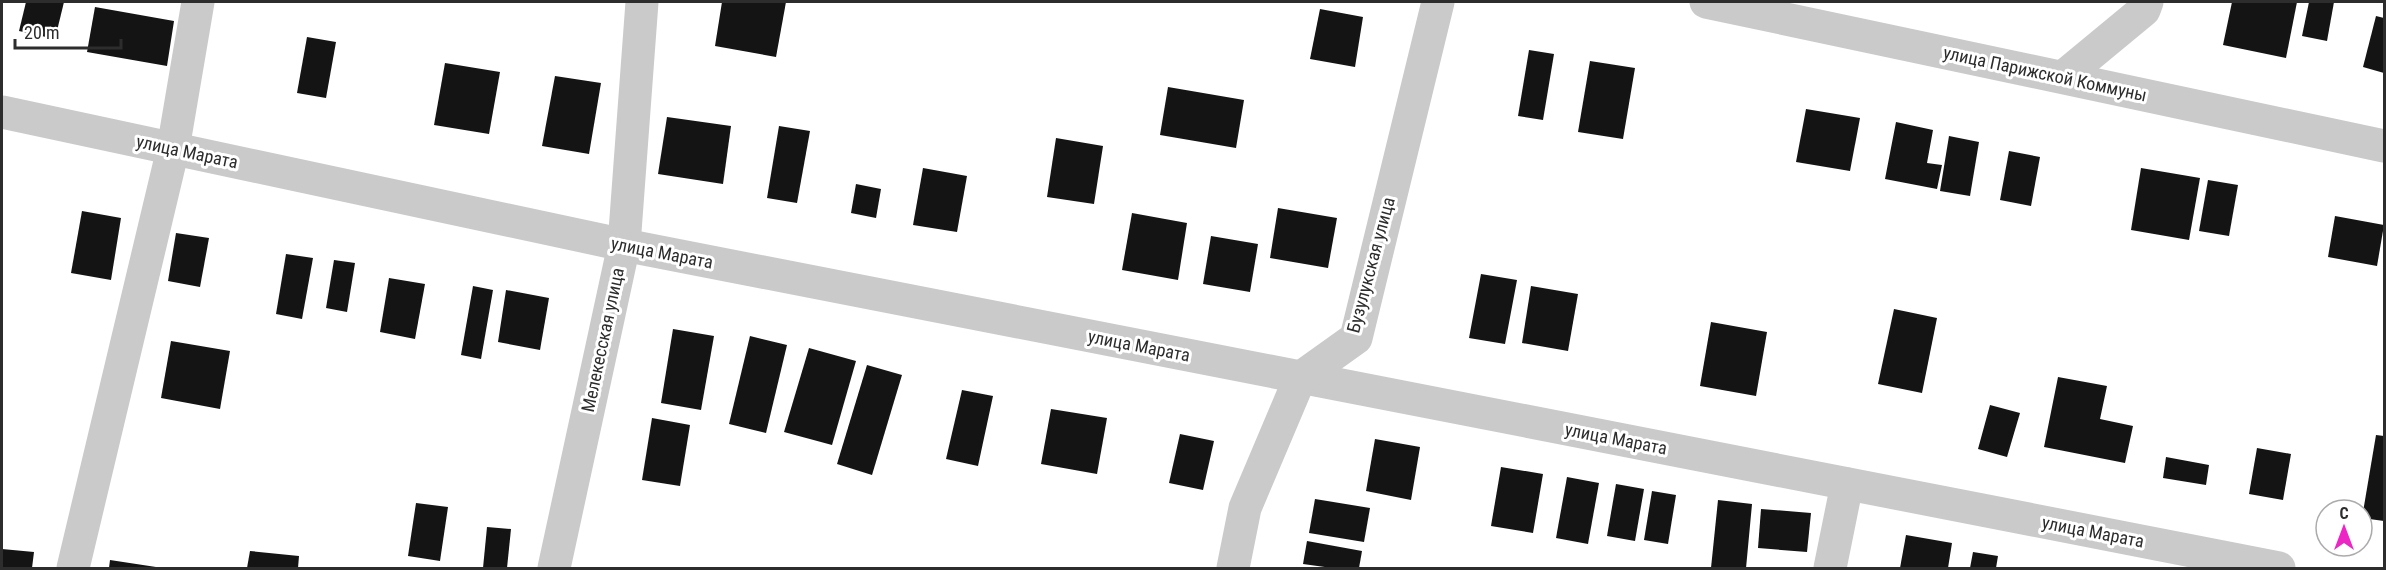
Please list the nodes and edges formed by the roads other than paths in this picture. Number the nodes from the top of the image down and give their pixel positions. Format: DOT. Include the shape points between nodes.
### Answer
graph roads {
  1 [pos="198,2"];
  2 [pos="642,2"];
  3 [pos="1438,2"];
  4 [pos="1706,2"];
  5 [pos="2146,2"];
  6 [pos="2063,77"];
  7 [pos="2,112"];
  8 [pos="2385,146"];
  9 [pos="173,149"];
  10 [pos="624,245"];
  11 [pos="1300,378"];
  12 [pos="1847,484"];
  13 [pos="2241,565"];
  14 [pos="73,568"];
  15 [pos="554,568"];
  16 [pos="1233,568"];
  17 [pos="1830,568"];
  18 [pos="2279,568"];
  1 -- 9 [label="street"];
  2 -- 10 [label="street, Мелекесская улица"];
  3 -- 11 [label="street, Бузулукская улица" via="1356,338"];
  4 -- 6 [label="street, улица Парижской Коммуны"];
  5 -- 6 [label="street" via="2144,10"];
  6 -- 8 [label="street, улица Парижской Коммуны"];
  7 -- 9 [label="street, улица Марата"];
  9 -- 10 [label="street, улица Марата"];
  9 -- 14 [label="street"];
  10 -- 11 [label="street, улица Марата"];
  10 -- 15 [label="street, Мелекесская улица"];
  11 -- 12 [label="street, улица Марата"];
  11 -- 16 [label="street" via="1245,508"];
  12 -- 13 [label="street, улица Марата"];
  12 -- 17 [label="street"];
  13 -- 18 [label="street, улица Марата"];
}
